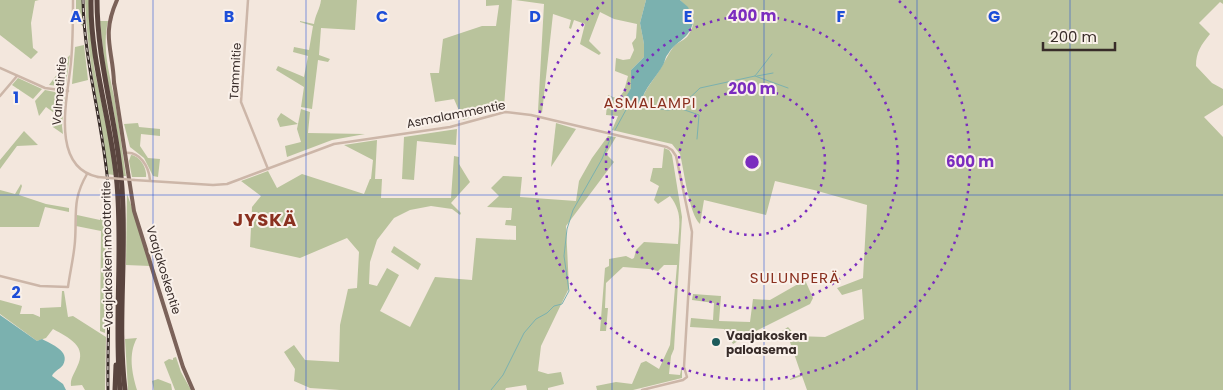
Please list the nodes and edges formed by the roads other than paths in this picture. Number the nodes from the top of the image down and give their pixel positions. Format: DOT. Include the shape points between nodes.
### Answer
graph roads {
  1 [pos="72,0"];
  2 [pos="92,0"];
  3 [pos="97,0"];
  4 [pos="117,0"];
  5 [pos="248,0"];
  6 [pos="0,68"];
  7 [pos="17,76"];
  8 [pos="68,91"];
  9 [pos="0,96"];
  10 [pos="125,153"];
  11 [pos="268,169"];
  12 [pos="87,174"];
  13 [pos="150,180"];
  14 [pos="0,276"];
  15 [pos="118,350"];
  16 [pos="115,390"];
  17 [pos="120,390"];
  18 [pos="125,390"];
  19 [pos="193,390"];
  20 [pos="642,390"];
  1 -- 8 [label="street, Valmetintie"];
  2 -- 15 [label="highway, Vaajakosken moottoritie" via="96,55 118,187"];
  3 -- 18 [label="highway, Vaajakosken moottoritie" via="100,52 117,140 122,187"];
  4 -- 10 [label="main road, Vaajakoskentie" via="108,33"];
  5 -- 11 [label="street, Tammitie" via="241,102"];
  6 -- 7 [label="street"];
  7 -- 8 [label="street" via="47,88"];
  7 -- 9 [label="street"];
  8 -- 12 [label="street, Valmetintie" via="64,125 66,142 73,159"];
  10 -- 13 [label="street" via="141,158"];
  10 -- 19 [label="main road, Vaajakoskentie" via="134,205 175,343"];
  11 -- 13 [label="street, Asmalammentie" via="222,185"];
  11 -- 20 [label="street, Asmalammentie" via="334,144 450,127 509,112 526,113 670,149 676,156 692,232 684,367 687,377"];
  12 -- 13 [label="street, bridge"];
  12 -- 14 [label="street" via="76,197 75,243 68,287 40,286"];
  15 -- 16 [label="highway"];
  15 -- 17 [label="highway, Vaajakosken moottoritie"];
}
